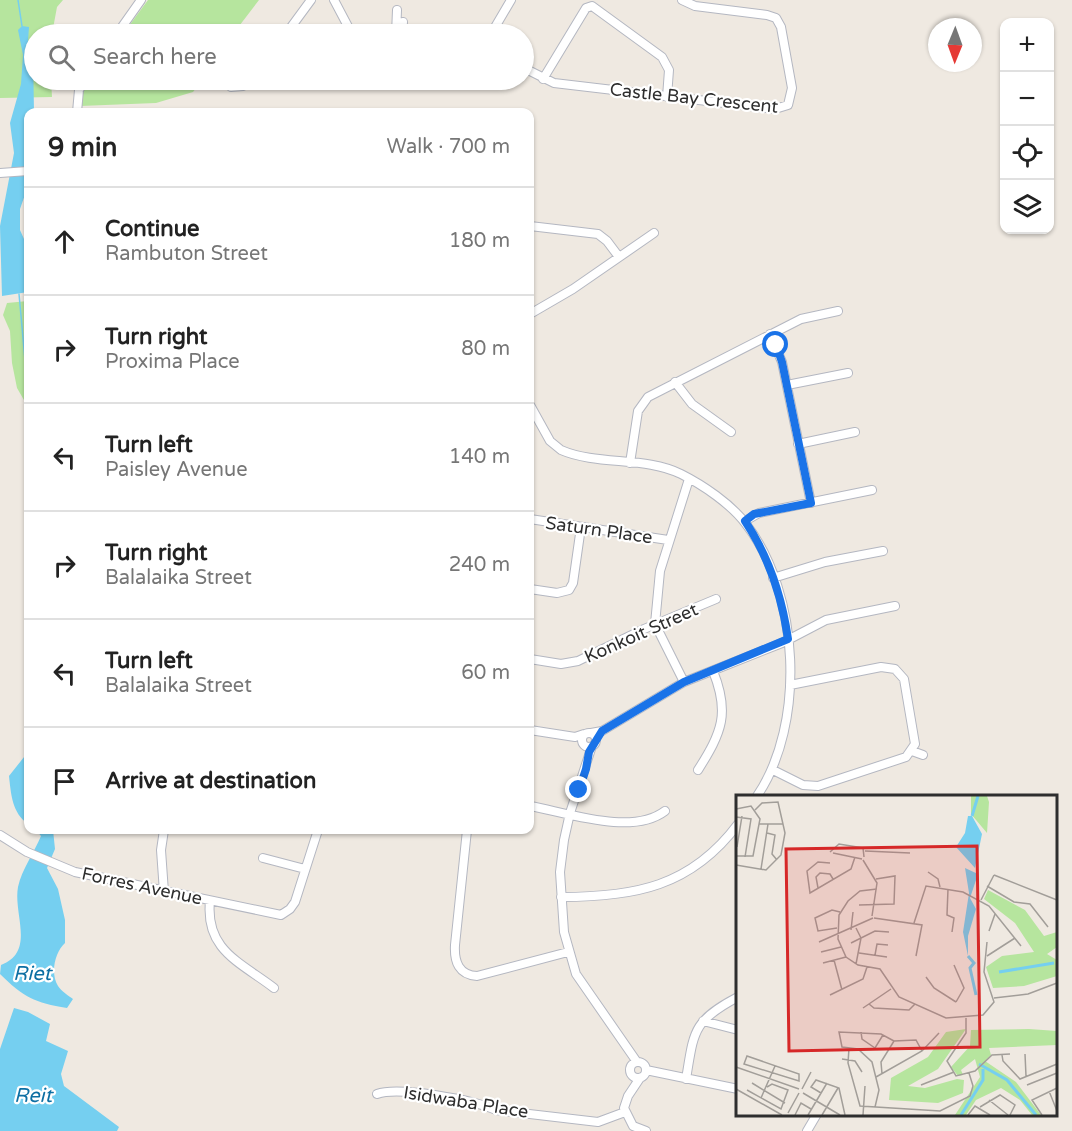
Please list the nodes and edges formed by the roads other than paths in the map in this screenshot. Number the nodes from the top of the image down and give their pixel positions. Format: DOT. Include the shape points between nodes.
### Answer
graph roads {
  1 [pos="141,0"];
  2 [pos="311,0"];
  3 [pos="333,0"];
  4 [pos="512,0"];
  5 [pos="682,0"];
  6 [pos="737,0"];
  7 [pos="397,10"];
  8 [pos="736,11"];
  9 [pos="124,24"];
  10 [pos="293,24"];
  11 [pos="346,24"];
  12 [pos="396,24"];
  13 [pos="496,24"];
  14 [pos="534,74"];
  15 [pos="543,79"];
  16 [pos="79,90"];
  17 [pos="667,97"];
  18 [pos="77,108"];
  19 [pos="24,171"];
  20 [pos="4,172"];
  21 [pos="534,226"];
  22 [pos="654,233"];
  23 [pos="619,257"];
  24 [pos="534,311"];
  25 [pos="838,311"];
  26 [pos="770,334"];
  27 [pos="848,373"];
  28 [pos="675,382"];
  29 [pos="787,385"];
  30 [pos="534,412"];
  31 [pos="731,432"];
  32 [pos="855,432"];
  33 [pos="798,444"];
  34 [pos="630,463"];
  35 [pos="689,479"];
  36 [pos="872,490"];
  37 [pos="811,503"];
  38 [pos="534,520"];
  39 [pos="745,521"];
  40 [pos="581,527"];
  41 [pos="668,540"];
  42 [pos="883,550"];
  43 [pos="773,578"];
  44 [pos="534,590"];
  45 [pos="716,599"];
  46 [pos="895,606"];
  47 [pos="656,624"];
  48 [pos="788,639"];
  49 [pos="534,660"];
  50 [pos="713,671"];
  51 [pos="684,682"];
  52 [pos="790,685"];
  53 [pos="534,731"];
  54 [pos="589,742"];
  55 [pos="912,751"];
  56 [pos="923,754"];
  57 [pos="698,770"];
  58 [pos="773,770"];
  59 [pos="758,795"];
  60 [pos="534,807"];
  61 [pos="665,811"];
  62 [pos="570,813"];
  63 [pos="736,826"];
  64 [pos="163,834"];
  65 [pos="317,834"];
  66 [pos="467,834"];
  67 [pos="0,835"];
  68 [pos="263,858"];
  69 [pos="305,868"];
  70 [pos="164,892"];
  71 [pos="561,897"];
  72 [pos="210,901"];
  73 [pos="568,952"];
  74 [pos="274,988"];
  75 [pos="736,999"];
  76 [pos="703,1021"];
  77 [pos="736,1029"];
  78 [pos="634,1065"];
  79 [pos="641,1075"];
  80 [pos="686,1079"];
  81 [pos="736,1089"];
  82 [pos="377,1094"];
  83 [pos="625,1112"];
  84 [pos="646,1131"];
  1 -- 9 [label="street"];
  2 -- 10 [label="street"];
  3 -- 11 [label="street"];
  4 -- 13 [label="street"];
  5 -- 8 [label="street, Castle Bay Crescent" via="695,6"];
  6 -- 8 [label="street"];
  7 -- 12 [label="street"];
  8 -- 17 [label="street, Castle Bay Crescent" via="770,16 779,22 792,88 788,105 775,110"];
  14 -- 15 [label="street, Castle Bay Crescent"];
  15 -- 17 [label="street, Castle Bay Crescent"];
  15 -- 17 [label="street" via="586,8 593,6 664,60 669,73"];
  16 -- 18 [label="street"];
  19 -- 20 [label="street"];
  21 -- 23 [label="street" via="598,234"];
  22 -- 23 [label="street"];
  23 -- 24 [label="street"];
  25 -- 26 [label="street" via="804,318"];
  26 -- 28 [label="street"];
  26 -- 29 [label="street" via="782,359"];
  27 -- 29 [label="street"];
  28 -- 31 [label="street" via="692,404"];
  28 -- 34 [label="street" via="641,405"];
  29 -- 33 [label="street"];
  30 -- 34 [label="street" via="550,441 561,450"];
  32 -- 33 [label="street"];
  33 -- 37 [label="street"];
  34 -- 35 [label="street" via="663,468"];
  35 -- 39 [label="street"];
  35 -- 41 [label="street"];
  36 -- 37 [label="street"];
  37 -- 39 [label="street" via="754,514"];
  38 -- 40 [label="street, Saturn Place"];
  39 -- 43 [label="street"];
  40 -- 41 [label="street, Saturn Place"];
  40 -- 44 [label="street" via="569,590 557,593"];
  41 -- 47 [label="street" via="660,571"];
  42 -- 43 [label="street"];
  43 -- 48 [label="street"];
  45 -- 47 [label="street, Konkoit Street"];
  46 -- 48 [label="street" via="826,620"];
  47 -- 49 [label="street, Konkoit Street" via="578,661 561,664"];
  47 -- 51 [label="street"];
  48 -- 50 [label="street"];
  48 -- 52 [label="street"];
  50 -- 51 [label="street"];
  50 -- 57 [label="street" via="724,706 714,744"];
  51 -- 54 [label="street"];
  52 -- 55 [label="street" via="881,668 896,669 906,686 915,735"];
  52 -- 58 [label="street" via="784,733"];
  53 -- 54 [label="street"];
  54 -- 62 [label="street" via="585,774"];
  55 -- 56 [label="street"];
  55 -- 58 [label="street" via="902,758 818,786 803,785"];
  58 -- 59 [label="street"];
  60 -- 62 [label="street"];
  61 -- 62 [label="street" via="647,821 628,823"];
  62 -- 71 [label="street" via="561,862"];
  63 -- 71 [label="street" via="692,869 665,883 614,897"];
  64 -- 70 [label="street"];
  65 -- 69 [label="street"];
  66 -- 73 [label="street" via="454,945 459,968 477,976"];
  67 -- 70 [label="street, Forres Avenue" via="27,852 83,874"];
  68 -- 69 [label="street"];
  69 -- 72 [label="street, Forres Avenue" via="290,909 277,915"];
  70 -- 72 [label="street, Forres Avenue"];
  71 -- 73 [label="street"];
  72 -- 74 [label="street" via="209,925 219,947"];
  73 -- 78 [label="street" via="581,982"];
  75 -- 76 [label="street" via="714,1010"];
  76 -- 77 [label="street"];
  76 -- 80 [label="street" via="695,1033"];
  78 -- 79 [label="street"];
  78 -- 79 [label="street" via="643,1064"];
  79 -- 80 [label="street"];
  79 -- 83 [label="street" via="625,1102"];
  80 -- 81 [label="street"];
  82 -- 83 [label="street, Isidwaba Place" via="397,1090 482,1104 496,1110 595,1122"];
  83 -- 84 [label="street" via="633,1126"];
}
